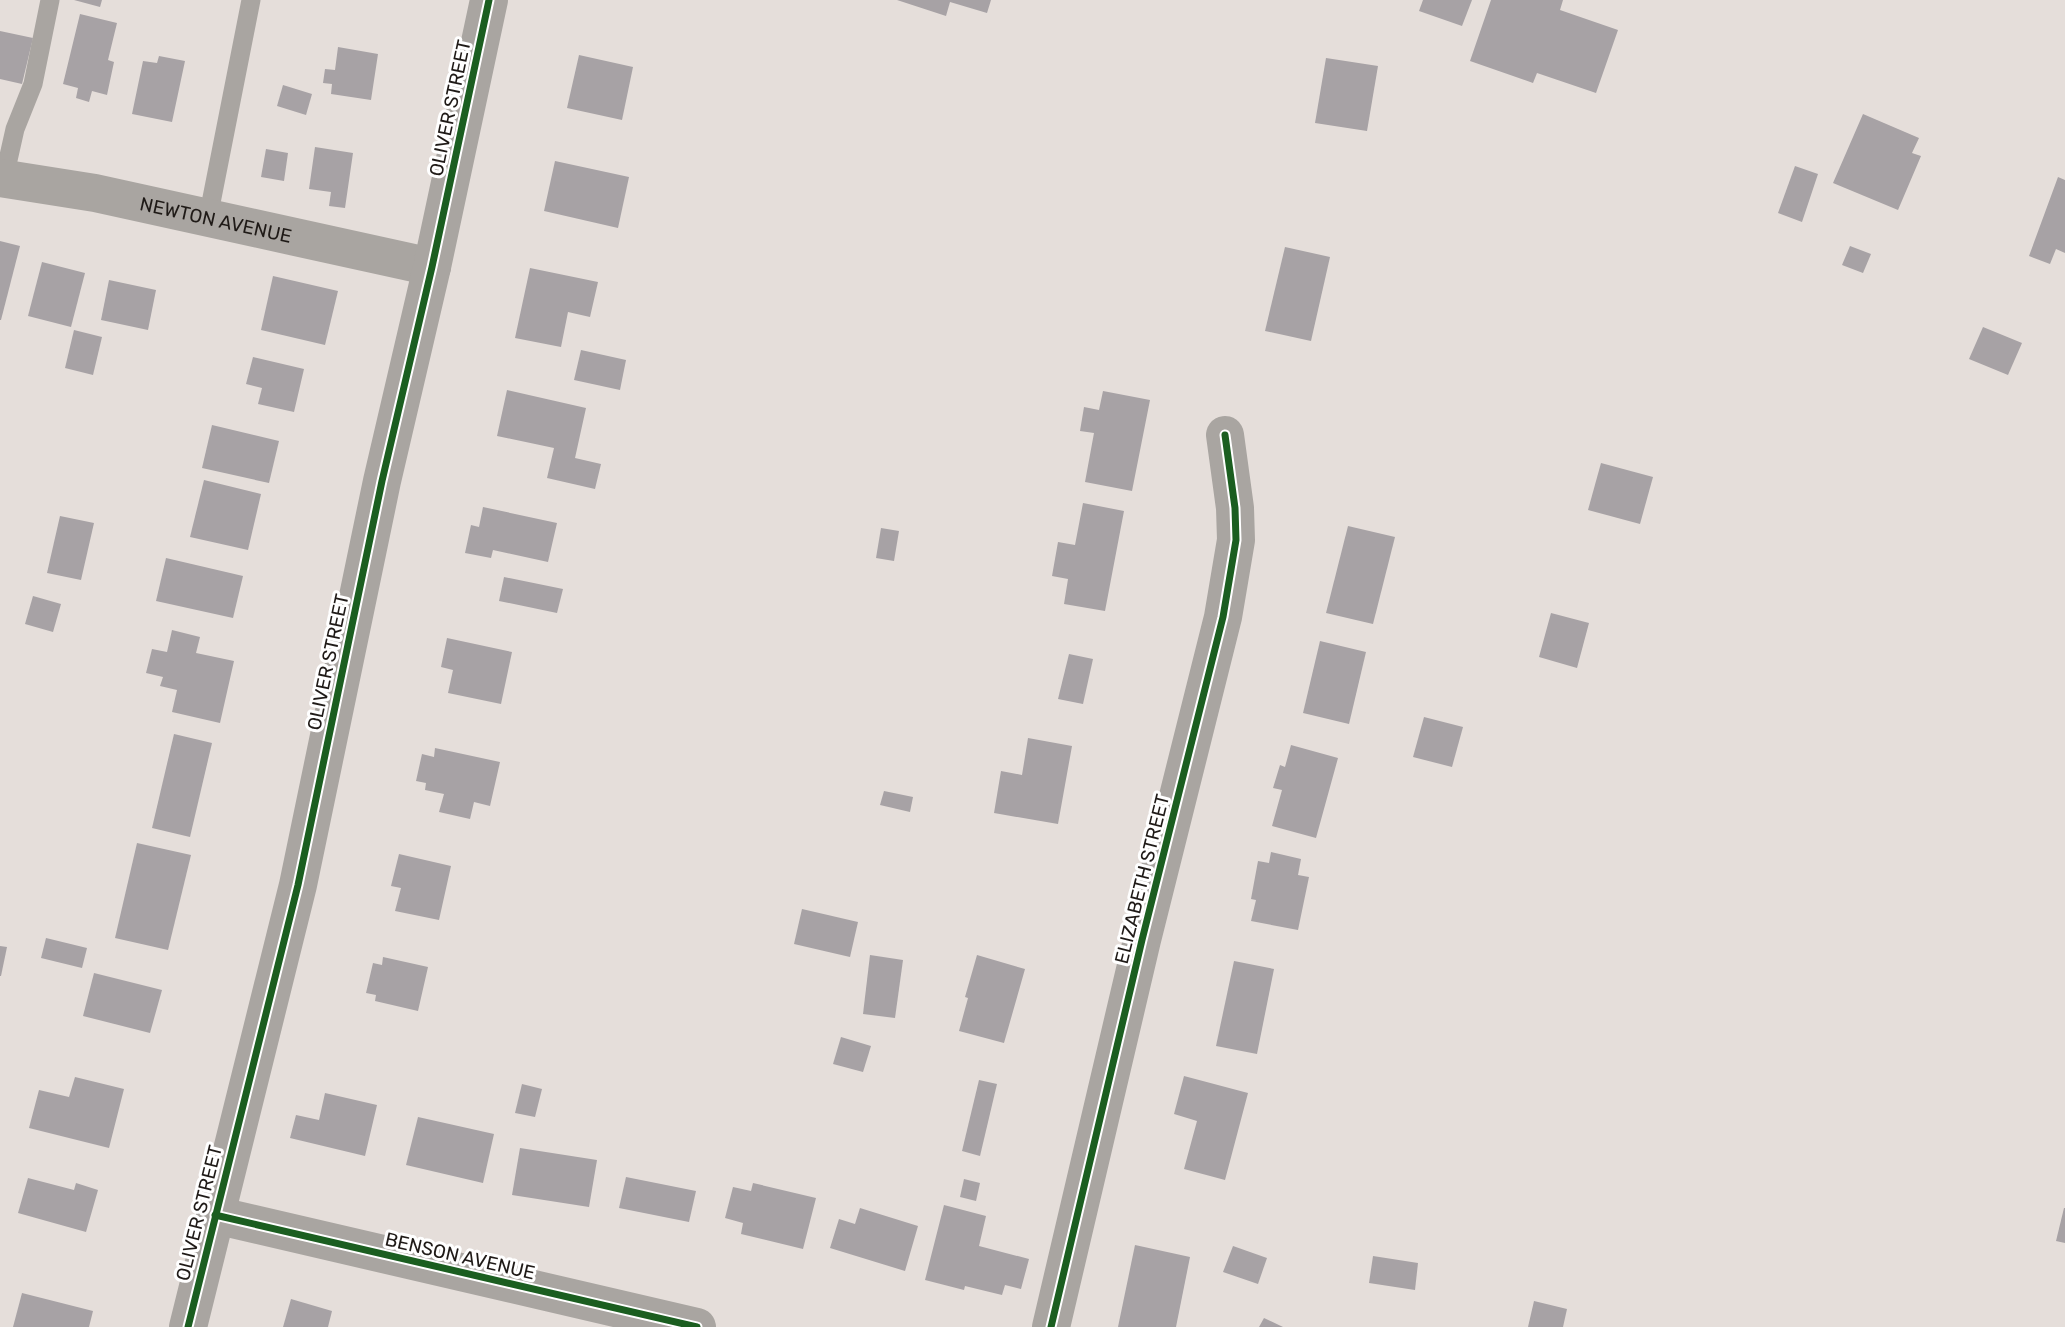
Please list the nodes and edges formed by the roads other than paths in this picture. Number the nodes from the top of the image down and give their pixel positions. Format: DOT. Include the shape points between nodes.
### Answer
graph roads {
  1 [pos="50,0"];
  2 [pos="251,0"];
  3 [pos="489,0"];
  4 [pos="2,178"];
  5 [pos="208,218"];
  6 [pos="432,267"];
  7 [pos="1225,435"];
  8 [pos="215,1215"];
  9 [pos="188,1327"];
  10 [pos="697,1327"];
  11 [pos="1051,1327"];
  1 -- 4 [label="lane" via="33,84"];
  2 -- 5 [label="lane"];
  3 -- 6 [label="street, OLIVER STREET"];
  4 -- 5 [label="street, NEWTON AVENUE"];
  5 -- 6 [label="street, NEWTON AVENUE"];
  6 -- 8 [label="street, OLIVER STREET" via="382,481 298,885"];
  7 -- 11 [label="street, ELIZABETH STREET" via="1236,540 1223,617"];
  8 -- 9 [label="street, OLIVER STREET"];
  8 -- 10 [label="street, BENSON AVENUE"];
}
